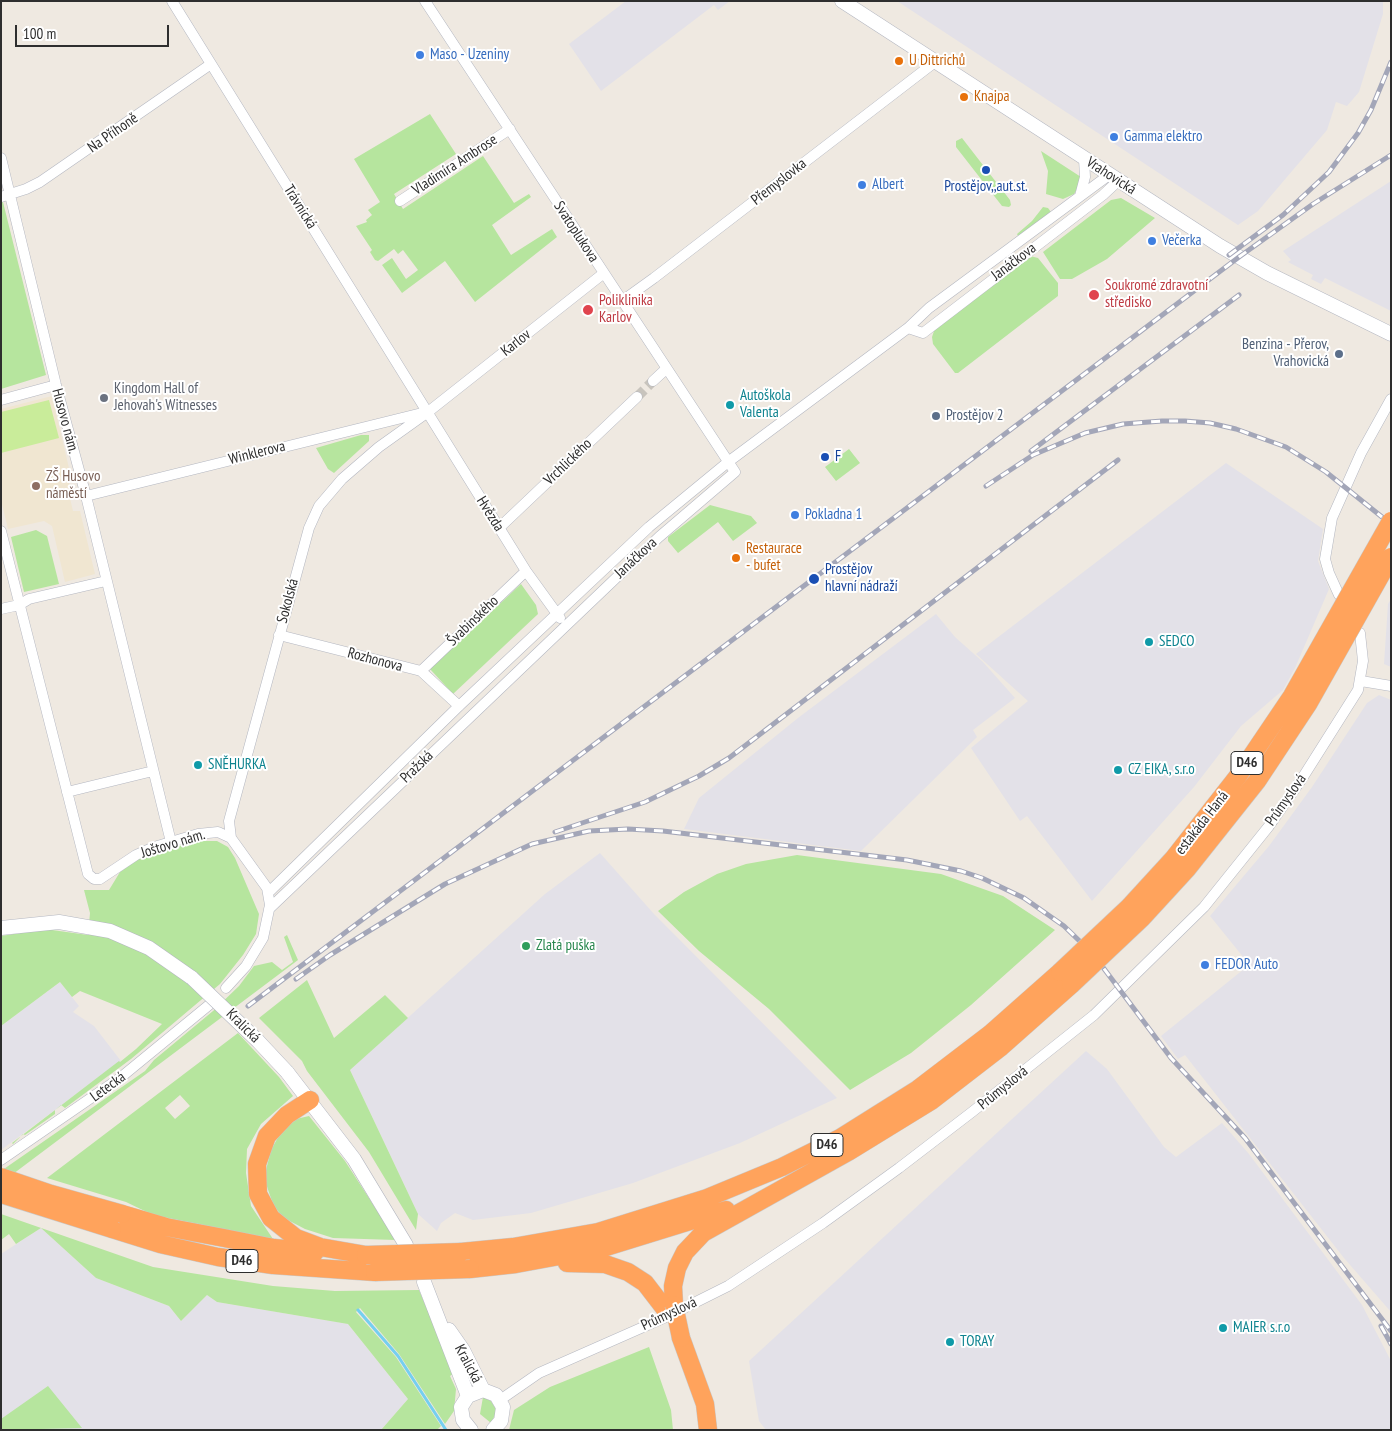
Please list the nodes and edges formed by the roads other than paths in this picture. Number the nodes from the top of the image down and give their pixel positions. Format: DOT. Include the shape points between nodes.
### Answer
graph roads {
  1 [pos="172,1"];
  2 [pos="425,1"];
  3 [pos="842,1"];
  4 [pos="935,62"];
  5 [pos="211,64"];
  6 [pos="510,129"];
  7 [pos="1,158"];
  8 [pos="1084,158"];
  9 [pos="1113,178"];
  10 [pos="6,196"];
  11 [pos="1080,196"];
  12 [pos="400,201"];
  13 [pos="604,273"];
  14 [pos="622,300"];
  15 [pos="908,328"];
  16 [pos="1391,334"];
  17 [pos="666,368"];
  18 [pos="653,381"];
  19 [pos="56,385"];
  20 [pos="637,397"];
  21 [pos="1391,399"];
  22 [pos="1,400"];
  23 [pos="428,412"];
  24 [pos="728,462"];
  25 [pos="86,496"];
  26 [pos="1391,521"];
  27 [pos="649,527"];
  28 [pos="500,528"];
  29 [pos="1,531"];
  30 [pos="659,537"];
  31 [pos="1391,557"];
  32 [pos="526,571"];
  33 [pos="106,581"];
  34 [pos="585,587"];
  35 [pos="1339,595"];
  36 [pos="20,605"];
  37 [pos="1,609"];
  38 [pos="557,613"];
  39 [pos="564,626"];
  40 [pos="1360,633"];
  41 [pos="279,634"];
  42 [pos="420,672"];
  43 [pos="1361,681"];
  44 [pos="1391,686"];
  45 [pos="459,706"];
  46 [pos="153,771"];
  47 [pos="67,792"];
  48 [pos="231,838"];
  49 [pos="171,842"];
  50 [pos="268,893"];
  51 [pos="269,909"];
  52 [pos="1,928"];
  53 [pos="226,988"];
  54 [pos="209,1005"];
  55 [pos="310,1100"];
  56 [pos="1,1160"];
  57 [pos="1,1177"];
  58 [pos="788,1183"];
  59 [pos="1,1194"];
  60 [pos="406,1245"];
  61 [pos="366,1255"];
  62 [pos="516,1264"];
  63 [pos="424,1282"];
  64 [pos="669,1307"];
  65 [pos="437,1312"];
  66 [pos="483,1390"];
  67 [pos="468,1396"];
  68 [pos="500,1400"];
  69 [pos="462,1427"];
  70 [pos="496,1429"];
  71 [pos="708,1430"];
  1 -- 5 [label="street, Trávnická"];
  2 -- 6 [label="street, Svatoplukova"];
  3 -- 4 [label="main road, Vrahovická"];
  4 -- 8 [label="main road, Vrahovická"];
  4 -- 14 [label="street, Přemyslovka"];
  5 -- 10 [label="street, Na Příhoně" via="51,175"];
  5 -- 23 [label="street, Trávnická"];
  6 -- 12 [label="street, Vladimíra Ambrose"];
  6 -- 13 [label="street, Svatoplukova"];
  7 -- 10 [label="street, Husovo nám."];
  8 -- 9 [label="main road, Vrahovická"];
  8 -- 11 [label="street" via="1085,177"];
  9 -- 11 [label="street, Janáčkova"];
  9 -- 15 [label="street, Janáčkova" via="1103,195 923,333"];
  9 -- 16 [label="main road, Vrahovická" via="1252,264"];
  10 -- 19 [label="street, Husovo nám."];
  11 -- 15 [label="street, Janáčkova" via="929,308"];
  13 -- 14 [label="street, Svatoplukova"];
  13 -- 23 [label="street, Karlov"];
  14 -- 17 [label="street, Svatoplukova"];
  15 -- 24 [label="street, Janáčkova"];
  17 -- 18 [label="street"];
  17 -- 24 [label="street, Svatoplukova"];
  19 -- 22 [label="street"];
  19 -- 25 [label="street, Husovo nám."];
  20 -- 28 [label="street, Vrchlického"];
  21 -- 35 [label="street" via="1357,462 1327,535 1325,559"];
  23 -- 25 [label="street, Winklerova"];
  23 -- 28 [label="street, Hvězda"];
  23 -- 41 [label="street, Sokolská" via="350,472 319,506 308,528"];
  24 -- 27 [label="street, Janáčkova"];
  24 -- 30 [label="street, Janáčkova" via="735,472"];
  25 -- 33 [label="street, Husovo nám."];
  26 -- 61 [label="highway, estakáda Haná / D46, bridge" via="1292,696 1238,776 1173,859 1129,908 1060,972 990,1034 918,1089 840,1138 782,1167 707,1198 598,1232 513,1247"];
  27 -- 30 [label="street"];
  27 -- 34 [label="street, Janáčkova"];
  28 -- 32 [label="street, Hvězda"];
  29 -- 36 [label="street"];
  30 -- 39 [label="street, Janáčkova"];
  31 -- 58 [label="highway, estakáda Haná / D46, bridge" via="1308,704 1257,780 1187,869 1142,918 1072,986 1001,1047 931,1100 848,1152"];
  32 -- 38 [label="street, Hvězda"];
  32 -- 42 [label="street, Švabinského"];
  33 -- 36 [label="street" via="28,599"];
  33 -- 46 [label="street, Husovo nám."];
  34 -- 38 [label="street, Janáčkova"];
  34 -- 39 [label="street, Janáčkova"];
  36 -- 37 [label="street"];
  36 -- 47 [label="street"];
  38 -- 39 [label="street, Hvězda"];
  38 -- 45 [label="street, Janáčkova"];
  39 -- 51 [label="street, Pražská"];
  40 -- 43 [label="street, Průmyslová" via="1363,653"];
  41 -- 42 [label="street, Rozhonova"];
  41 -- 48 [label="street, Sokolská" via="229,821"];
  42 -- 45 [label="street, Rozhonova"];
  43 -- 44 [label="street"];
  43 -- 68 [label="street, Průmyslová" via="1354,698 1303,777 1239,864 1204,907 1094,1015 899,1168 728,1286 539,1373"];
  45 -- 50 [label="street, Pražská"];
  46 -- 47 [label="street"];
  46 -- 49 [label="street, Husovo nám."];
  47 -- 49 [label="street, Joštovo nám." via="91,877 100,879 136,855"];
  48 -- 49 [label="street, Joštovo nám." via="215,832"];
  48 -- 50 [label="street"];
  50 -- 51 [label="street"];
  51 -- 53 [label="street" via="259,946"];
  52 -- 55 [label="main road, Kralická, bridge" via="59,922 110,931 149,948 192,978 258,1041"];
  54 -- 56 [label="street, Letecká" via="120,1078"];
  55 -- 60 [label="main road, Kralická" via="354,1159"];
  55 -- 61 [label="highway" via="287,1115 268,1136 257,1164 258,1194 271,1218 296,1238 320,1247"];
  57 -- 61 [label="highway, D46, bridge" via="166,1227 274,1248"];
  58 -- 62 [label="highway, D46" via="715,1214 646,1236 604,1248"];
  58 -- 64 [label="highway" via="710,1228 691,1244 674,1277"];
  59 -- 62 [label="highway, D46, bridge" via="160,1244 273,1265 375,1272"];
  62 -- 64 [label="highway" via="613,1266 645,1283"];
  63 -- 65 [label="main road, Kralická"];
  64 -- 71 [label="highway, bridge" via="705,1404"];
  65 -- 66 [label="main road, Kralická"];
  65 -- 67 [label="main road, Kralická"];
  66 -- 67 [label="main road"];
  66 -- 68 [label="main road"];
  67 -- 69 [label="main road" via="461,1407"];
  68 -- 70 [label="main road" via="503,1414"];
}
